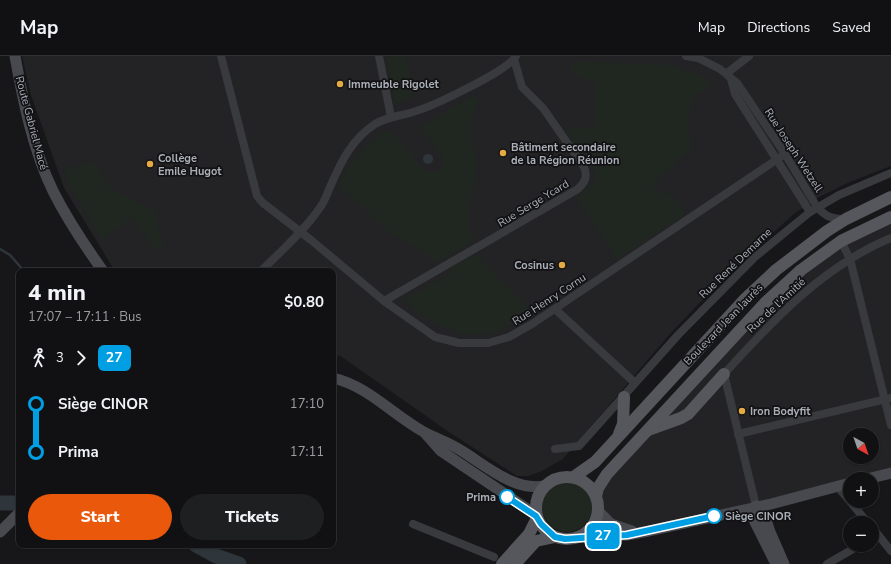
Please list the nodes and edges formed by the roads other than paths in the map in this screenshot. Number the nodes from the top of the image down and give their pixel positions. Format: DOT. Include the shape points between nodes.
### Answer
graph roads {
  1 [pos="15,56"];
  2 [pos="220,56"];
  3 [pos="378,56"];
  4 [pos="686,56"];
  5 [pos="749,56"];
  6 [pos="515,58"];
  7 [pos="729,76"];
  8 [pos="391,117"];
  9 [pos="785,154"];
  10 [pos="776,159"];
  11 [pos="891,173"];
  12 [pos="891,197"];
  13 [pos="814,209"];
  14 [pos="891,216"];
  15 [pos="846,219"];
  16 [pos="300,231"];
  17 [pos="891,238"];
  18 [pos="841,241"];
  19 [pos="850,259"];
  20 [pos="99,268"];
  21 [pos="264,268"];
  22 [pos="384,301"];
  23 [pos="555,309"];
  24 [pos="724,374"];
  25 [pos="336,379"];
  26 [pos="636,383"];
  27 [pos="624,397"];
  28 [pos="888,399"];
  29 [pos="891,425"];
  30 [pos="645,431"];
  31 [pos="424,432"];
  32 [pos="738,434"];
  33 [pos="616,438"];
  34 [pos="555,449"];
  35 [pos="891,473"];
  36 [pos="575,476"];
  37 [pos="879,476"];
  38 [pos="843,485"];
  39 [pos="544,486"];
  40 [pos="837,486"];
  41 [pos="596,496"];
  42 [pos="756,506"];
  43 [pos="598,511"];
  44 [pos="16,516"];
  45 [pos="862,516"];
  46 [pos="537,517"];
  47 [pos="413,524"];
  48 [pos="0,532"];
  49 [pos="638,532"];
  50 [pos="555,537"];
  51 [pos="578,538"];
  52 [pos="879,540"];
  53 [pos="891,551"];
  54 [pos="848,552"];
  55 [pos="498,561"];
  56 [pos="515,564"];
  57 [pos="776,564"];
  58 [pos="784,564"];
  59 [pos="827,564"];
  1 -- 20 [label="main road, Route Gabriel Macé" via="41,162 53,191"];
  2 -- 16 [label="street, Rue Henry Cornu" via="257,196"];
  3 -- 8 [label="street"];
  4 -- 7 [label="street, Rue Joseph Wetzell" via="705,61"];
  5 -- 7 [label="street"];
  6 -- 8 [label="street" via="493,74 431,106"];
  6 -- 22 [label="street, Rue Serge Ycard" via="522,87 542,108 576,156 587,174 584,182 578,189"];
  7 -- 9 [label="street, Rue Joseph Wetzell" via="742,89"];
  7 -- 10 [label="street, Rue Joseph Wetzell" via="735,94"];
  8 -- 16 [label="street" via="376,124 351,145 320,208"];
  9 -- 10 [label="street, Rue Henry Cornu"];
  9 -- 13 [label="street, Rue Joseph Wetzell"];
  10 -- 13 [label="street, Rue Joseph Wetzell"];
  10 -- 23 [label="street, Rue Henry Cornu"];
  11 -- 13 [label="street, Rue René Demarne" via="839,195"];
  12 -- 15 [label="main road, Boulevard Jean Jaurès"];
  13 -- 15 [label="street, Rue Joseph Wetzell" via="832,219"];
  13 -- 26 [label="street, Rue René Demarne" via="755,256 678,335"];
  14 -- 18 [label="main road, Boulevard Jean Jaurès"];
  15 -- 33 [label="main road, Boulevard Jean Jaurès" via="802,249 749,295"];
  16 -- 21 [label="street"];
  16 -- 22 [label="street, Rue Henry Cornu"];
  17 -- 19 [label="street, Rue de l'Amitié"];
  18 -- 19 [label="street"];
  18 -- 30 [label="main road, Boulevard Jean Jaurès" via="801,270 765,303"];
  19 -- 24 [label="street, Rue de l'Amitié" via="820,280 782,313"];
  19 -- 28 [label="street"];
  22 -- 23 [label="street, Rue Henry Cornu" via="435,337 459,343 488,343 509,337"];
  23 -- 26 [label="street"];
  24 -- 30 [label="main road" via="688,414"];
  24 -- 32 [label="street"];
  25 -- 31 [label="main road" via="369,394"];
  26 -- 27 [label="street, Rue René Demarne"];
  27 -- 33 [label="main road" via="623,424"];
  27 -- 34 [label="street, Rue René Demarne" via="579,446"];
  28 -- 29 [label="street"];
  28 -- 32 [label="street"];
  30 -- 41 [label="main road, Boulevard Jean Jaurès" via="607,474"];
  31 -- 39 [label="main road" via="447,441 517,484 530,487"];
  31 -- 46 [label="main road" via="441,452"];
  32 -- 42 [label="street"];
  33 -- 36 [label="main road, Boulevard Jean Jaurès" via="595,462"];
  35 -- 37 [label="main road"];
  36 -- 39 [label="main road" via="556,478"];
  36 -- 41 [label="main road" via="586,483"];
  38 -- 40 [label="main road"];
  39 -- 46 [label="main road" via="535,505"];
  40 -- 42 [label="main road"];
  40 -- 45 [label="street"];
  41 -- 43 [label="main road"];
  42 -- 49 [label="main road"];
  42 -- 57 [label="main road" via="754,520"];
  42 -- 58 [label="main road" via="763,511"];
  43 -- 49 [label="main road" via="611,524"];
  43 -- 51 [label="main road" via="595,522 588,532"];
  44 -- 48 [label="main road"];
  46 -- 50 [label="main road"];
  46 -- 55 [label="main road" via="529,534"];
  47 -- 55 [label="street"];
  49 -- 51 [label="main road"];
  50 -- 51 [label="main road"];
  50 -- 56 [label="main road" via="536,541"];
  52 -- 53 [label="street"];
  54 -- 59 [label="street"];
}
